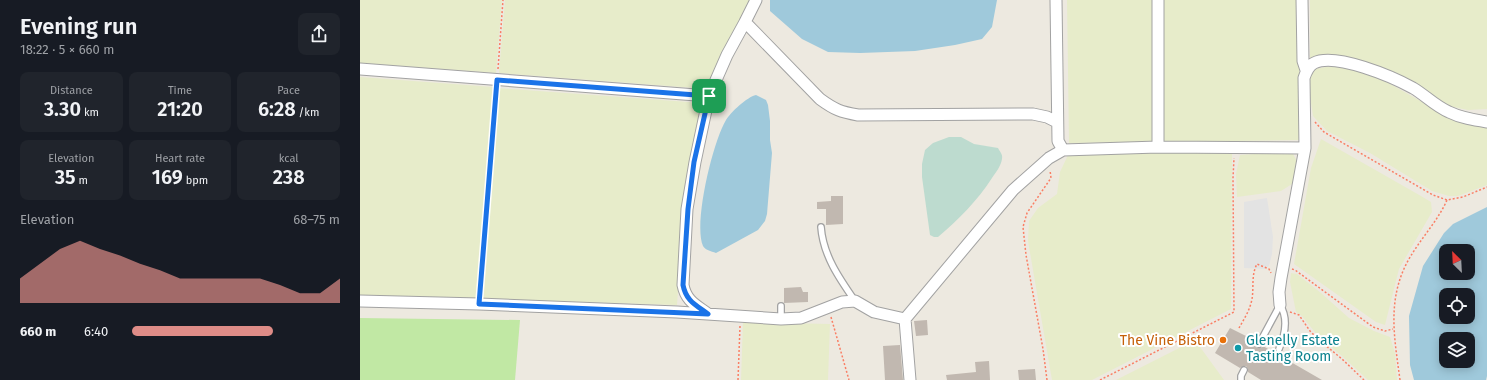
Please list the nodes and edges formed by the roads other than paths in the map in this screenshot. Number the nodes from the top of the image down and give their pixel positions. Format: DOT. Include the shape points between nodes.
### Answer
graph roads {
  1 [pos="756,0"];
  2 [pos="1056,0"];
  3 [pos="1158,0"];
  4 [pos="1302,0"];
  5 [pos="745,22"];
  6 [pos="360,69"];
  7 [pos="1306,70"];
  8 [pos="709,96"];
  9 [pos="1057,122"];
  10 [pos="1487,122"];
  11 [pos="1158,148"];
  12 [pos="1306,148"];
  13 [pos="1063,150"];
  14 [pos="821,227"];
  15 [pos="685,294"];
  16 [pos="360,301"];
  17 [pos="855,301"];
  18 [pos="781,306"];
  19 [pos="1282,308"];
  20 [pos="677,312"];
  21 [pos="708,314"];
  22 [pos="781,319"];
  23 [pos="905,319"];
  24 [pos="1259,344"];
  25 [pos="1279,349"];
  26 [pos="1244,370"];
  27 [pos="910,380"];
  28 [pos="1240,380"];
  1 -- 5 [label="street"];
  2 -- 9 [label="street"];
  3 -- 11 [label="street"];
  4 -- 7 [label="street" via="1303,61"];
  5 -- 8 [label="street"];
  5 -- 9 [label="street" via="820,99 833,109 844,113 1034,114"];
  6 -- 8 [label="street"];
  7 -- 10 [label="street" via="1320,61 1333,60 1355,65 1396,79 1449,112 1469,120"];
  7 -- 12 [label="street"];
  8 -- 15 [label="street" via="694,162 688,209 683,285"];
  9 -- 13 [label="street" via="1058,141"];
  11 -- 12 [label="street"];
  11 -- 13 [label="street"];
  12 -- 19 [label="street" via="1279,292"];
  13 -- 23 [label="street" via="1049,158 1013,190"];
  14 -- 17 [label="lane" via="822,239 829,257"];
  15 -- 20 [label="street"];
  15 -- 21 [label="street" via="691,302"];
  16 -- 20 [label="street"];
  17 -- 22 [label="street" via="842,302 801,318"];
  17 -- 23 [label="street" via="874,312"];
  18 -- 22 [label="lane"];
  19 -- 24 [label="lane"];
  19 -- 25 [label="lane" via="1286,323"];
  20 -- 21 [label="street"];
  21 -- 22 [label="street"];
  23 -- 27 [label="street"];
  26 -- 28 [label="lane"];
}
